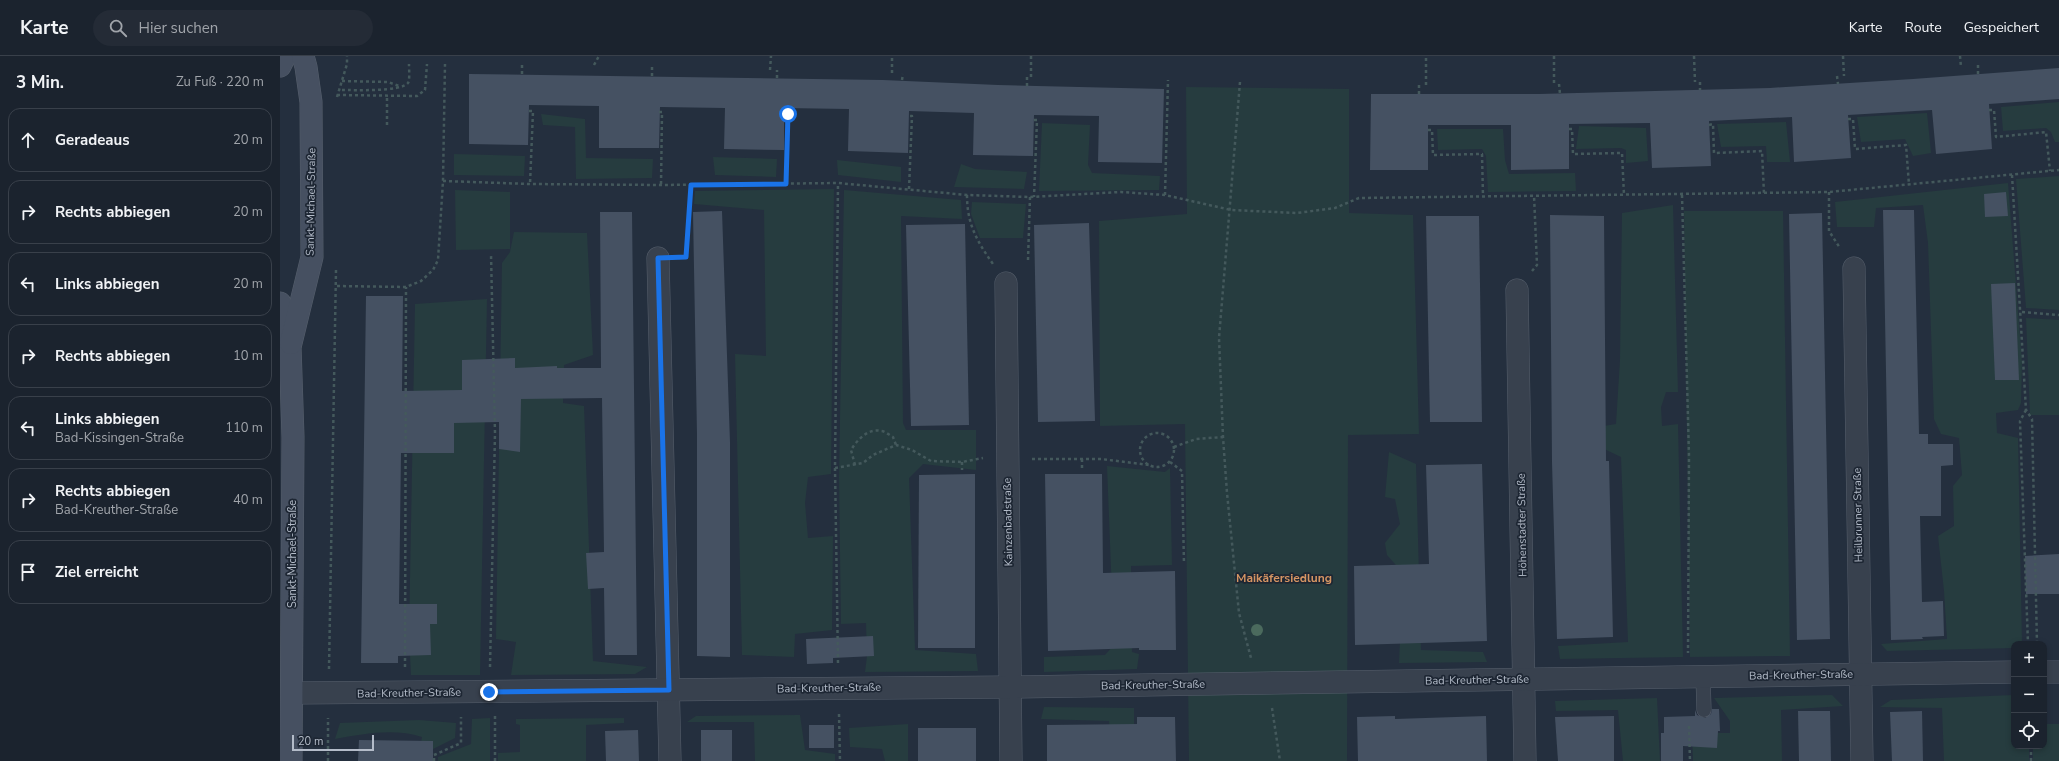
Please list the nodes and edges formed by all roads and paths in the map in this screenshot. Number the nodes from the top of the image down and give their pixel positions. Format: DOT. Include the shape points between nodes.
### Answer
graph roads {
  1 [pos="285,56"];
  2 [pos="303,56"];
  3 [pos="347,56"];
  4 [pos="599,56"];
  5 [pos="771,56"];
  6 [pos="892,56"];
  7 [pos="1031,56"];
  8 [pos="1426,56"];
  9 [pos="1554,56"];
  10 [pos="1694,56"];
  11 [pos="1843,56"];
  12 [pos="1960,56"];
  13 [pos="409,64"];
  14 [pos="426,64"];
  15 [pos="445,64"];
  16 [pos="522,64"];
  17 [pos="594,65"];
  18 [pos="1978,65"];
  19 [pos="280,66"];
  20 [pos="652,67"];
  21 [pos="1961,67"];
  22 [pos="770,70"];
  23 [pos="777,70"];
  24 [pos="892,73"];
  25 [pos="522,74"];
  26 [pos="903,74"];
  27 [pos="1978,74"];
  28 [pos="652,76"];
  29 [pos="1837,76"];
  30 [pos="1844,76"];
  31 [pos="777,78"];
  32 [pos="902,80"];
  33 [pos="1168,80"];
  34 [pos="342,81"];
  35 [pos="1240,82"];
  36 [pos="1695,82"];
  37 [pos="1700,82"];
  38 [pos="1419,84"];
  39 [pos="1554,84"];
  40 [pos="1559,84"];
  41 [pos="1838,84"];
  42 [pos="1426,85"];
  43 [pos="401,86"];
  44 [pos="1027,86"];
  45 [pos="342,90"];
  46 [pos="1700,90"];
  47 [pos="1419,94"];
  48 [pos="1560,94"];
  49 [pos="337,95"];
  50 [pos="387,96"];
  51 [pos="337,103"];
  52 [pos="1990,110"];
  53 [pos="529,111"];
  54 [pos="660,112"];
  55 [pos="784,114"];
  56 [pos="909,116"];
  57 [pos="1848,119"];
  58 [pos="1034,120"];
  59 [pos="387,125"];
  60 [pos="1709,125"];
  61 [pos="1569,129"];
  62 [pos="1428,130"];
  63 [pos="2059,170"];
  64 [pos="2050,171"];
  65 [pos="2012,175"];
  66 [pos="443,181"];
  67 [pos="838,183"];
  68 [pos="530,184"];
  69 [pos="786,184"];
  70 [pos="661,185"];
  71 [pos="691,185"];
  72 [pos="1909,185"];
  73 [pos="909,189"];
  74 [pos="1829,192"];
  75 [pos="1764,194"];
  76 [pos="966,195"];
  77 [pos="1165,195"];
  78 [pos="1534,195"];
  79 [pos="1624,195"];
  80 [pos="1682,195"];
  81 [pos="1483,196"];
  82 [pos="1030,197"];
  83 [pos="1034,197"];
  84 [pos="1231,210"];
  85 [pos="1537,249"];
  86 [pos="491,254"];
  87 [pos="658,258"];
  88 [pos="1028,260"];
  89 [pos="336,265"];
  90 [pos="1854,268"];
  91 [pos="1006,283"];
  92 [pos="337,286"];
  93 [pos="406,287"];
  94 [pos="1517,290"];
  95 [pos="280,304"];
  96 [pos="2022,312"];
  97 [pos="2059,315"];
  98 [pos="290,346"];
  99 [pos="286,385"];
  100 [pos="2026,410"];
  101 [pos="286,436"];
  102 [pos="1223,437"];
  103 [pos="896,445"];
  104 [pos="1174,447"];
  105 [pos="986,457"];
  106 [pos="1030,458"];
  107 [pos="1082,459"];
  108 [pos="962,462"];
  109 [pos="1170,462"];
  110 [pos="1149,465"];
  111 [pos="855,466"];
  112 [pos="835,468"];
  113 [pos="1082,469"];
  114 [pos="962,470"];
  115 [pos="1184,564"];
  116 [pos="2028,641"];
  117 [pos="2037,641"];
  118 [pos="1247,642"];
  119 [pos="2011,672"];
  120 [pos="2047,672"];
  121 [pos="2059,672"];
  122 [pos="1861,674"];
  123 [pos="1695,677"];
  124 [pos="1525,679"];
  125 [pos="1010,687"];
  126 [pos="838,688"];
  127 [pos="669,690"];
  128 [pos="461,692"];
  129 [pos="492,692"];
  130 [pos="405,693"];
  131 [pos="292,694"];
  132 [pos="328,694"];
  133 [pos="1271,702"];
  134 [pos="1704,710"];
  135 [pos="1690,732"];
  136 [pos="2031,749"];
  137 [pos="291,761"];
  138 [pos="328,761"];
  139 [pos="434,761"];
  140 [pos="495,761"];
  141 [pos="670,761"];
  142 [pos="840,761"];
  143 [pos="1011,761"];
  144 [pos="1280,761"];
  145 [pos="1525,761"];
  146 [pos="1690,761"];
  147 [pos="1862,761"];
  148 [pos="2031,761"];
  1 -- 19 [label="street"];
  2 -- 98 [label="street, Sankt-Michael-Straße" via="311,102 312,257"];
  3 -- 34 [label="path"];
  4 -- 17 [label="path"];
  5 -- 22 [label="path"];
  6 -- 24 [label="path"];
  7 -- 44 [label="path"];
  8 -- 42 [label="path"];
  9 -- 39 [label="path"];
  10 -- 36 [label="path"];
  11 -- 30 [label="path"];
  12 -- 21 [label="path"];
  13 -- 43 [label="path" via="408,83"];
  14 -- 50 [label="path" via="423,93 417,96"];
  15 -- 66 [label="path"];
  16 -- 25 [label="path"];
  18 -- 27 [label="path"];
  20 -- 28 [label="path"];
  23 -- 31 [label="path"];
  26 -- 32 [label="path"];
  29 -- 41 [label="path"];
  33 -- 77 [label="path"];
  34 -- 43 [label="path" via="388,82"];
  34 -- 49 [label="path"];
  35 -- 84 [label="path" via="1231,175"];
  37 -- 46 [label="path"];
  38 -- 47 [label="path"];
  40 -- 48 [label="path"];
  43 -- 45 [label="path" via="387,90"];
  49 -- 50 [label="path"];
  49 -- 51 [label="path"];
  50 -- 59 [label="path"];
  52 -- 64 [label="path" via="1994,110 1996,137 2046,132"];
  53 -- 68 [label="path" via="533,111"];
  54 -- 70 [label="path"];
  55 -- 69 [label="path" via="788,114"];
  56 -- 73 [label="path" via="912,116"];
  57 -- 72 [label="path" via="1852,119 1855,149 1906,145"];
  58 -- 83 [label="path" via="1037,120"];
  60 -- 75 [label="path" via="1713,124 1714,153 1762,151"];
  61 -- 79 [label="path" via="1572,129 1573,154 1622,153"];
  62 -- 81 [label="path" via="1432,130 1432,155 1482,154"];
  63 -- 64 [label="path"];
  64 -- 65 [label="path"];
  65 -- 72 [label="path"];
  65 -- 96 [label="path"];
  66 -- 68 [label="path"];
  66 -- 93 [label="path" via="438,260 433,270 421,280"];
  67 -- 69 [label="path"];
  67 -- 73 [label="path"];
  67 -- 112 [label="path"];
  68 -- 70 [label="path"];
  69 -- 71 [label="path"];
  70 -- 71 [label="path"];
  71 -- 87 [label="path" via="686,257"];
  72 -- 74 [label="path"];
  73 -- 76 [label="path"];
  74 -- 75 [label="path"];
  74 -- 90 [label="path" via="1829,231"];
  75 -- 80 [label="path"];
  76 -- 82 [label="path"];
  76 -- 91 [label="path" via="967,215 978,243"];
  77 -- 83 [label="path" via="1121,192"];
  77 -- 84 [label="path"];
  78 -- 79 [label="path"];
  78 -- 81 [label="path"];
  78 -- 85 [label="path"];
  79 -- 80 [label="path"];
  80 -- 123 [label="path"];
  81 -- 84 [label="path" via="1359,198 1335,208 1297,213"];
  82 -- 83 [label="path"];
  82 -- 88 [label="path"];
  84 -- 102 [label="path" via="1219,338"];
  86 -- 129 [label="path" via="495,433"];
  87 -- 127 [label="street"];
  89 -- 92 [label="path"];
  90 -- 122 [label="street, Heilbrunner Straße"];
  91 -- 125 [label="street, Kainzenbadstraße"];
  92 -- 93 [label="path"];
  92 -- 132 [label="path"];
  93 -- 130 [label="path"];
  94 -- 124 [label="street, Höhenstadter Straße"];
  95 -- 98 [label="street, Sankt-Michael-Straße"];
  96 -- 97 [label="path"];
  96 -- 100 [label="path"];
  98 -- 99 [label="street, Sankt-Michael-Straße"];
  99 -- 101 [label="street, Sankt-Michael-Straße"];
  100 -- 116 [label="path" via="2020,421"];
  100 -- 117 [label="path" via="2032,419"];
  101 -- 131 [label="street, Sankt-Michael-Straße"];
  102 -- 104 [label="path" via="1196,439"];
  102 -- 118 [label="path" via="1239,613"];
  103 -- 108 [label="path" via="912,450 931,461"];
  103 -- 111 [label="path"];
  103 -- 111 [label="path" via="893,437 881,431 870,432 857,440 851,450"];
  104 -- 109 [label="path" via="1174,455"];
  104 -- 110 [label="path" via="1166,436 1151,434 1141,446 1141,453"];
  105 -- 108 [label="path"];
  106 -- 107 [label="path"];
  107 -- 110 [label="path"];
  107 -- 113 [label="path"];
  108 -- 114 [label="path"];
  109 -- 110 [label="path" via="1157,468"];
  109 -- 115 [label="path" via="1182,471"];
  111 -- 112 [label="path"];
  112 -- 126 [label="path"];
  119 -- 122 [label="street, Bad-Kreuther-Straße"];
  120 -- 121 [label="street"];
  122 -- 123 [label="street, Bad-Kreuther-Straße"];
  122 -- 147 [label="street, Heilbrunner Straße"];
  123 -- 124 [label="street, Bad-Kreuther-Straße"];
  123 -- 134 [label="lane"];
  124 -- 125 [label="street, Bad-Kreuther-Straße"];
  124 -- 145 [label="street, Höhenstadter Straße"];
  125 -- 126 [label="street, Bad-Kreuther-Straße"];
  125 -- 143 [label="street, Kainzenbadstraße"];
  126 -- 127 [label="street, Bad-Kreuther-Straße"];
  126 -- 142 [label="path"];
  127 -- 129 [label="street, Bad-Kreuther-Straße"];
  127 -- 141 [label="street"];
  128 -- 129 [label="street, Bad-Kreuther-Straße"];
  128 -- 130 [label="street, Bad-Kreuther-Straße"];
  128 -- 139 [label="path" via="461,743 434,755"];
  129 -- 140 [label="path"];
  130 -- 132 [label="street, Bad-Kreuther-Straße"];
  131 -- 132 [label="street, Bad-Kreuther-Straße"];
  131 -- 137 [label="street, Sankt-Michael-Straße"];
  132 -- 138 [label="path"];
  133 -- 144 [label="path"];
  135 -- 146 [label="path"];
  136 -- 148 [label="path"];
}
